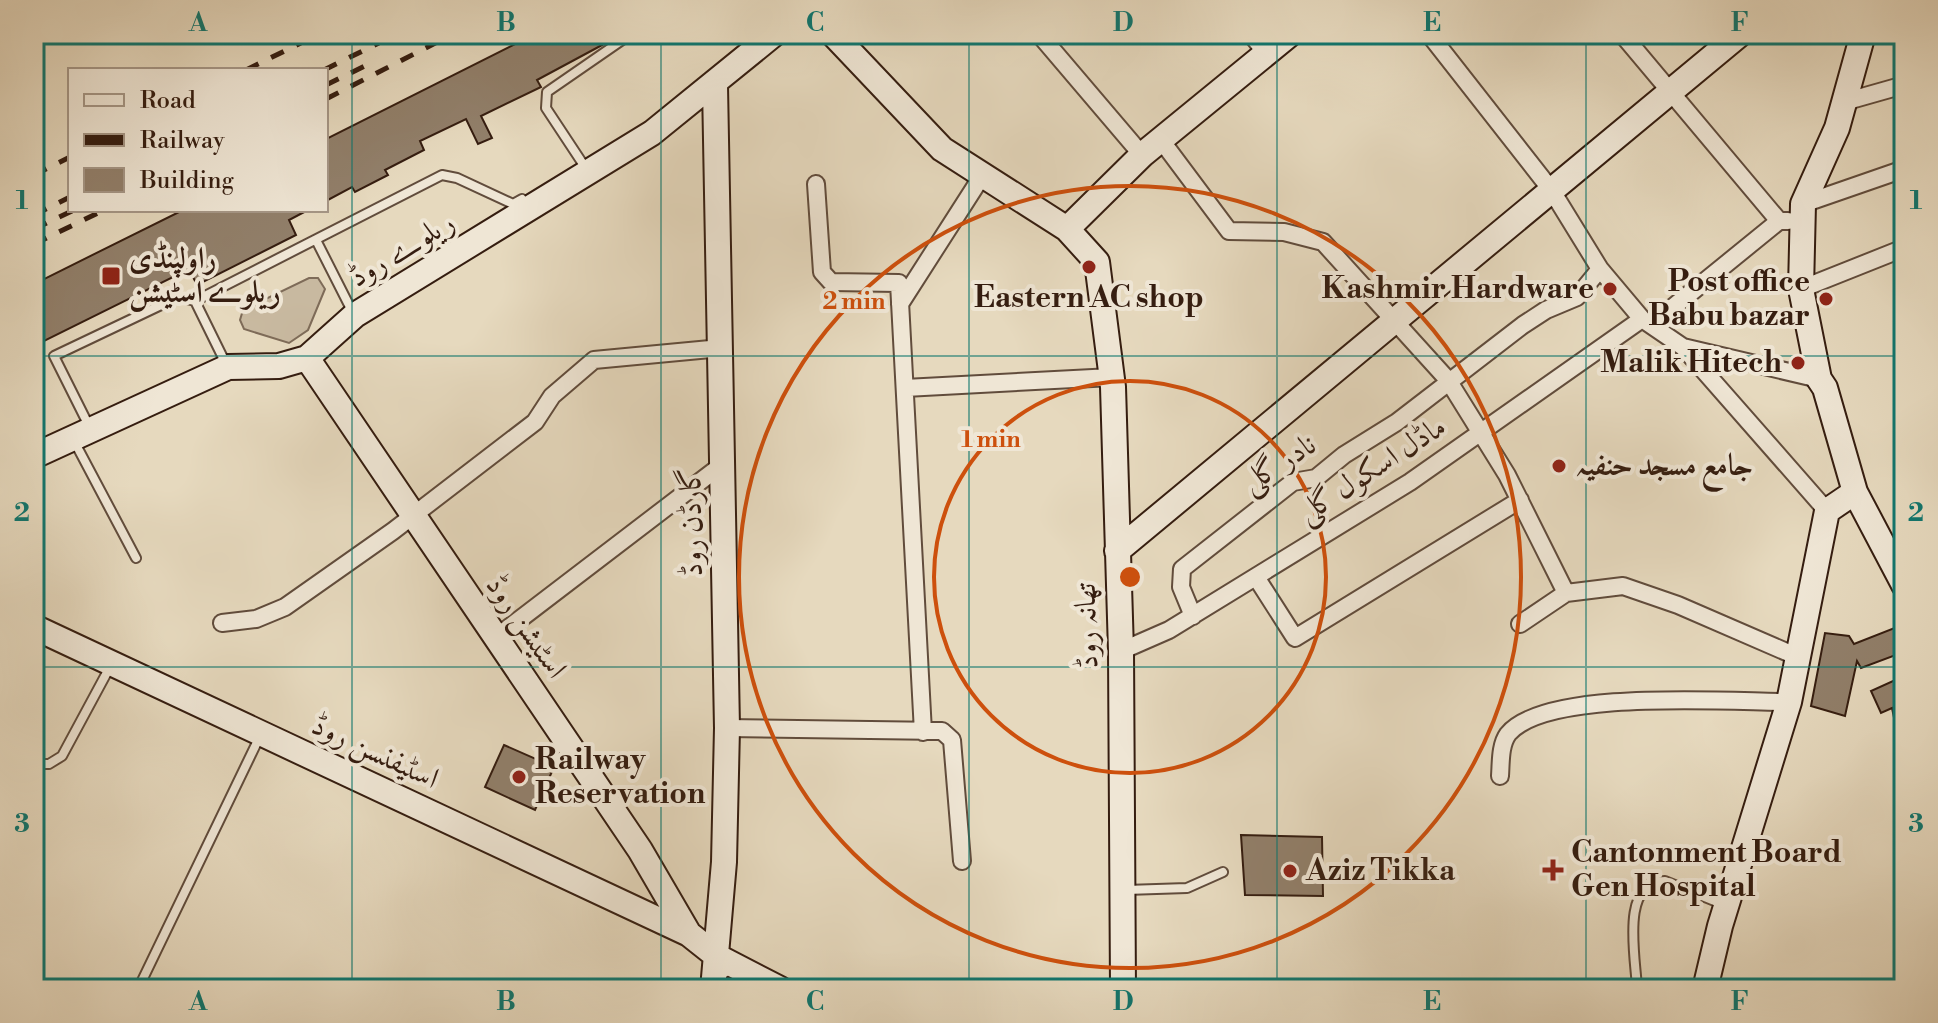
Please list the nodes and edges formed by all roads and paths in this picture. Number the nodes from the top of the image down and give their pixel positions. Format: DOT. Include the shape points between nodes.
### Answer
graph roads {
  1 [pos="631,34"];
  2 [pos="774,34"];
  3 [pos="833,34"];
  4 [pos="1039,34"];
  5 [pos="1290,34"];
  6 [pos="1429,34"];
  7 [pos="1622,34"];
  8 [pos="1740,34"];
  9 [pos="1863,34"];
  10 [pos="1258,44"];
  11 [pos="1904,85"];
  12 [pos="715,86"];
  13 [pos="1671,92"];
  14 [pos="1844,102"];
  15 [pos="675,112"];
  16 [pos="1161,140"];
  17 [pos="1142,155"];
  18 [pos="583,164"];
  19 [pos="1904,169"];
  20 [pos="982,176"];
  21 [pos="816,184"];
  22 [pos="1552,191"];
  23 [pos="1795,215"];
  24 [pos="1067,229"];
  25 [pos="316,240"];
  26 [pos="1904,248"];
  27 [pos="1600,269"];
  28 [pos="1801,289"];
  29 [pos="195,301"];
  30 [pos="900,304"];
  31 [pos="355,315"];
  32 [pos="1396,321"];
  33 [pos="1646,322"];
  34 [pos="1683,347"];
  35 [pos="721,348"];
  36 [pos="307,358"];
  37 [pos="228,367"];
  38 [pos="1112,377"];
  39 [pos="1819,379"];
  40 [pos="1448,380"];
  41 [pos="905,388"];
  42 [pos="1481,432"];
  43 [pos="82,434"];
  44 [pos="34,456"];
  45 [pos="723,464"];
  46 [pos="1855,492"];
  47 [pos="1520,500"];
  48 [pos="1827,511"];
  49 [pos="412,518"];
  50 [pos="1117,551"];
  51 [pos="136,558"];
  52 [pos="1256,577"];
  53 [pos="1904,585"];
  54 [pos="1566,593"];
  55 [pos="1193,616"];
  56 [pos="222,623"];
  57 [pos="1520,624"];
  58 [pos="34,627"];
  59 [pos="494,639"];
  60 [pos="1121,651"];
  61 [pos="1798,657"];
  62 [pos="111,663"];
  63 [pos="1789,702"];
  64 [pos="727,728"];
  65 [pos="923,732"];
  66 [pos="261,734"];
  67 [pos="34,760"];
  68 [pos="1500,776"];
  69 [pos="962,861"];
  70 [pos="1223,872"];
  71 [pos="1121,890"];
  72 [pos="1726,905"];
  73 [pos="689,934"];
  74 [pos="718,957"];
  75 [pos="138,989"];
  76 [pos="713,989"];
  77 [pos="730,989"];
  78 [pos="780,989"];
  79 [pos="1123,989"];
  80 [pos="1637,989"];
  81 [pos="1705,989"];
  1 -- 18 [label="lane" via="547,92 546,108"];
  2 -- 12 [label="street, ریلوے روڈ"];
  3 -- 20 [label="street" via="942,149"];
  4 -- 17 [label="street"];
  5 -- 10 [label="street"];
  6 -- 22 [label="street"];
  7 -- 13 [label="street"];
  8 -- 13 [label="street"];
  9 -- 14 [label="street"];
  10 -- 16 [label="street"];
  11 -- 14 [label="street"];
  12 -- 15 [label="street, ریلوے روڈ"];
  12 -- 35 [label="street, گارڈن روڈ"];
  13 -- 22 [label="street"];
  13 -- 23 [label="street"];
  14 -- 23 [label="street"];
  15 -- 18 [label="lane"];
  15 -- 31 [label="street, ریلوے روڈ" via="639,141"];
  16 -- 17 [label="street"];
  16 -- 32 [label="street" via="1229,231 1284,232 1323,242"];
  17 -- 24 [label="street"];
  18 -- 25 [label="lane" via="513,204 442,175"];
  19 -- 23 [label="street, ماڈل اسکول گلی"];
  20 -- 24 [label="street"];
  20 -- 30 [label="street"];
  21 -- 30 [label="street" via="822,272 831,282 899,283"];
  22 -- 27 [label="street"];
  22 -- 32 [label="street"];
  23 -- 28 [label="street"];
  23 -- 33 [label="street, ماڈل اسکول گلی"];
  24 -- 38 [label="street, تھانہ روڈ" via="1097,262"];
  25 -- 29 [label="lane"];
  25 -- 31 [label="lane"];
  26 -- 28 [label="street"];
  27 -- 33 [label="street"];
  27 -- 40 [label="street" via="1577,297 1534,317"];
  28 -- 39 [label="street"];
  29 -- 37 [label="lane"];
  29 -- 43 [label="lane" via="178,297 54,356"];
  30 -- 41 [label="street"];
  31 -- 36 [label="street, ریلوے روڈ"];
  32 -- 40 [label="street"];
  32 -- 50 [label="street"];
  33 -- 34 [label="street"];
  33 -- 42 [label="street, ماڈل اسکول گلی"];
  34 -- 39 [label="street"];
  34 -- 48 [label="street"];
  35 -- 45 [label="street, گارڈن روڈ"];
  35 -- 49 [label="street" via="594,360 552,396 535,422"];
  36 -- 37 [label="street, ریلوے روڈ" via="279,366"];
  36 -- 49 [label="street, اسٹیشن روڈ"];
  37 -- 43 [label="street, ریلوے روڈ"];
  38 -- 41 [label="street"];
  38 -- 50 [label="street, تھانہ روڈ"];
  39 -- 46 [label="street"];
  40 -- 42 [label="street"];
  40 -- 55 [label="street, نادر گلی" via="1316,478 1293,482 1182,569 1181,587"];
  41 -- 65 [label="street"];
  42 -- 47 [label="street"];
  42 -- 52 [label="street, ماڈل اسکول گلی"];
  43 -- 44 [label="street, ریلوے روڈ"];
  43 -- 51 [label="lane"];
  45 -- 59 [label="street"];
  45 -- 64 [label="street, گارڈن روڈ"];
  46 -- 48 [label="street"];
  46 -- 53 [label="street"];
  47 -- 52 [label="street" via="1295,638"];
  47 -- 54 [label="street"];
  48 -- 61 [label="street"];
  49 -- 56 [label="street" via="285,607 256,619"];
  49 -- 59 [label="street, اسٹیشن روڈ"];
  50 -- 60 [label="street, تھانہ روڈ"];
  52 -- 55 [label="street, ماڈل اسکول گلی"];
  54 -- 57 [label="street"];
  54 -- 61 [label="street" via="1623,586"];
  55 -- 60 [label="street, ماڈل اسکول گلی"];
  58 -- 62 [label="street, اسٹیفنسن روڈ"];
  59 -- 73 [label="street, اسٹیشن روڈ" via="640,850"];
  60 -- 71 [label="street, تھانہ روڈ"];
  61 -- 63 [label="street"];
  62 -- 66 [label="street, اسٹیفنسن روڈ"];
  62 -- 67 [label="lane" via="62,756 49,764"];
  63 -- 68 [label="street" via="1600,703 1553,713 1523,722 1507,735"];
  63 -- 72 [label="street"];
  64 -- 65 [label="street"];
  64 -- 74 [label="street, گارڈن روڈ"];
  65 -- 69 [label="street" via="942,731 952,740"];
  66 -- 73 [label="street, اسٹیفنسن روڈ"];
  66 -- 75 [label="lane"];
  70 -- 71 [label="lane" via="1187,888"];
  71 -- 79 [label="street, تھانہ روڈ"];
  72 -- 80 [label="lane" via="1665,881 1645,888 1634,907"];
  72 -- 81 [label="street"];
  73 -- 74 [label="street"];
  74 -- 76 [label="street, گارڈن روڈ"];
  74 -- 77 [label="street"];
  74 -- 78 [label="street"];
}
